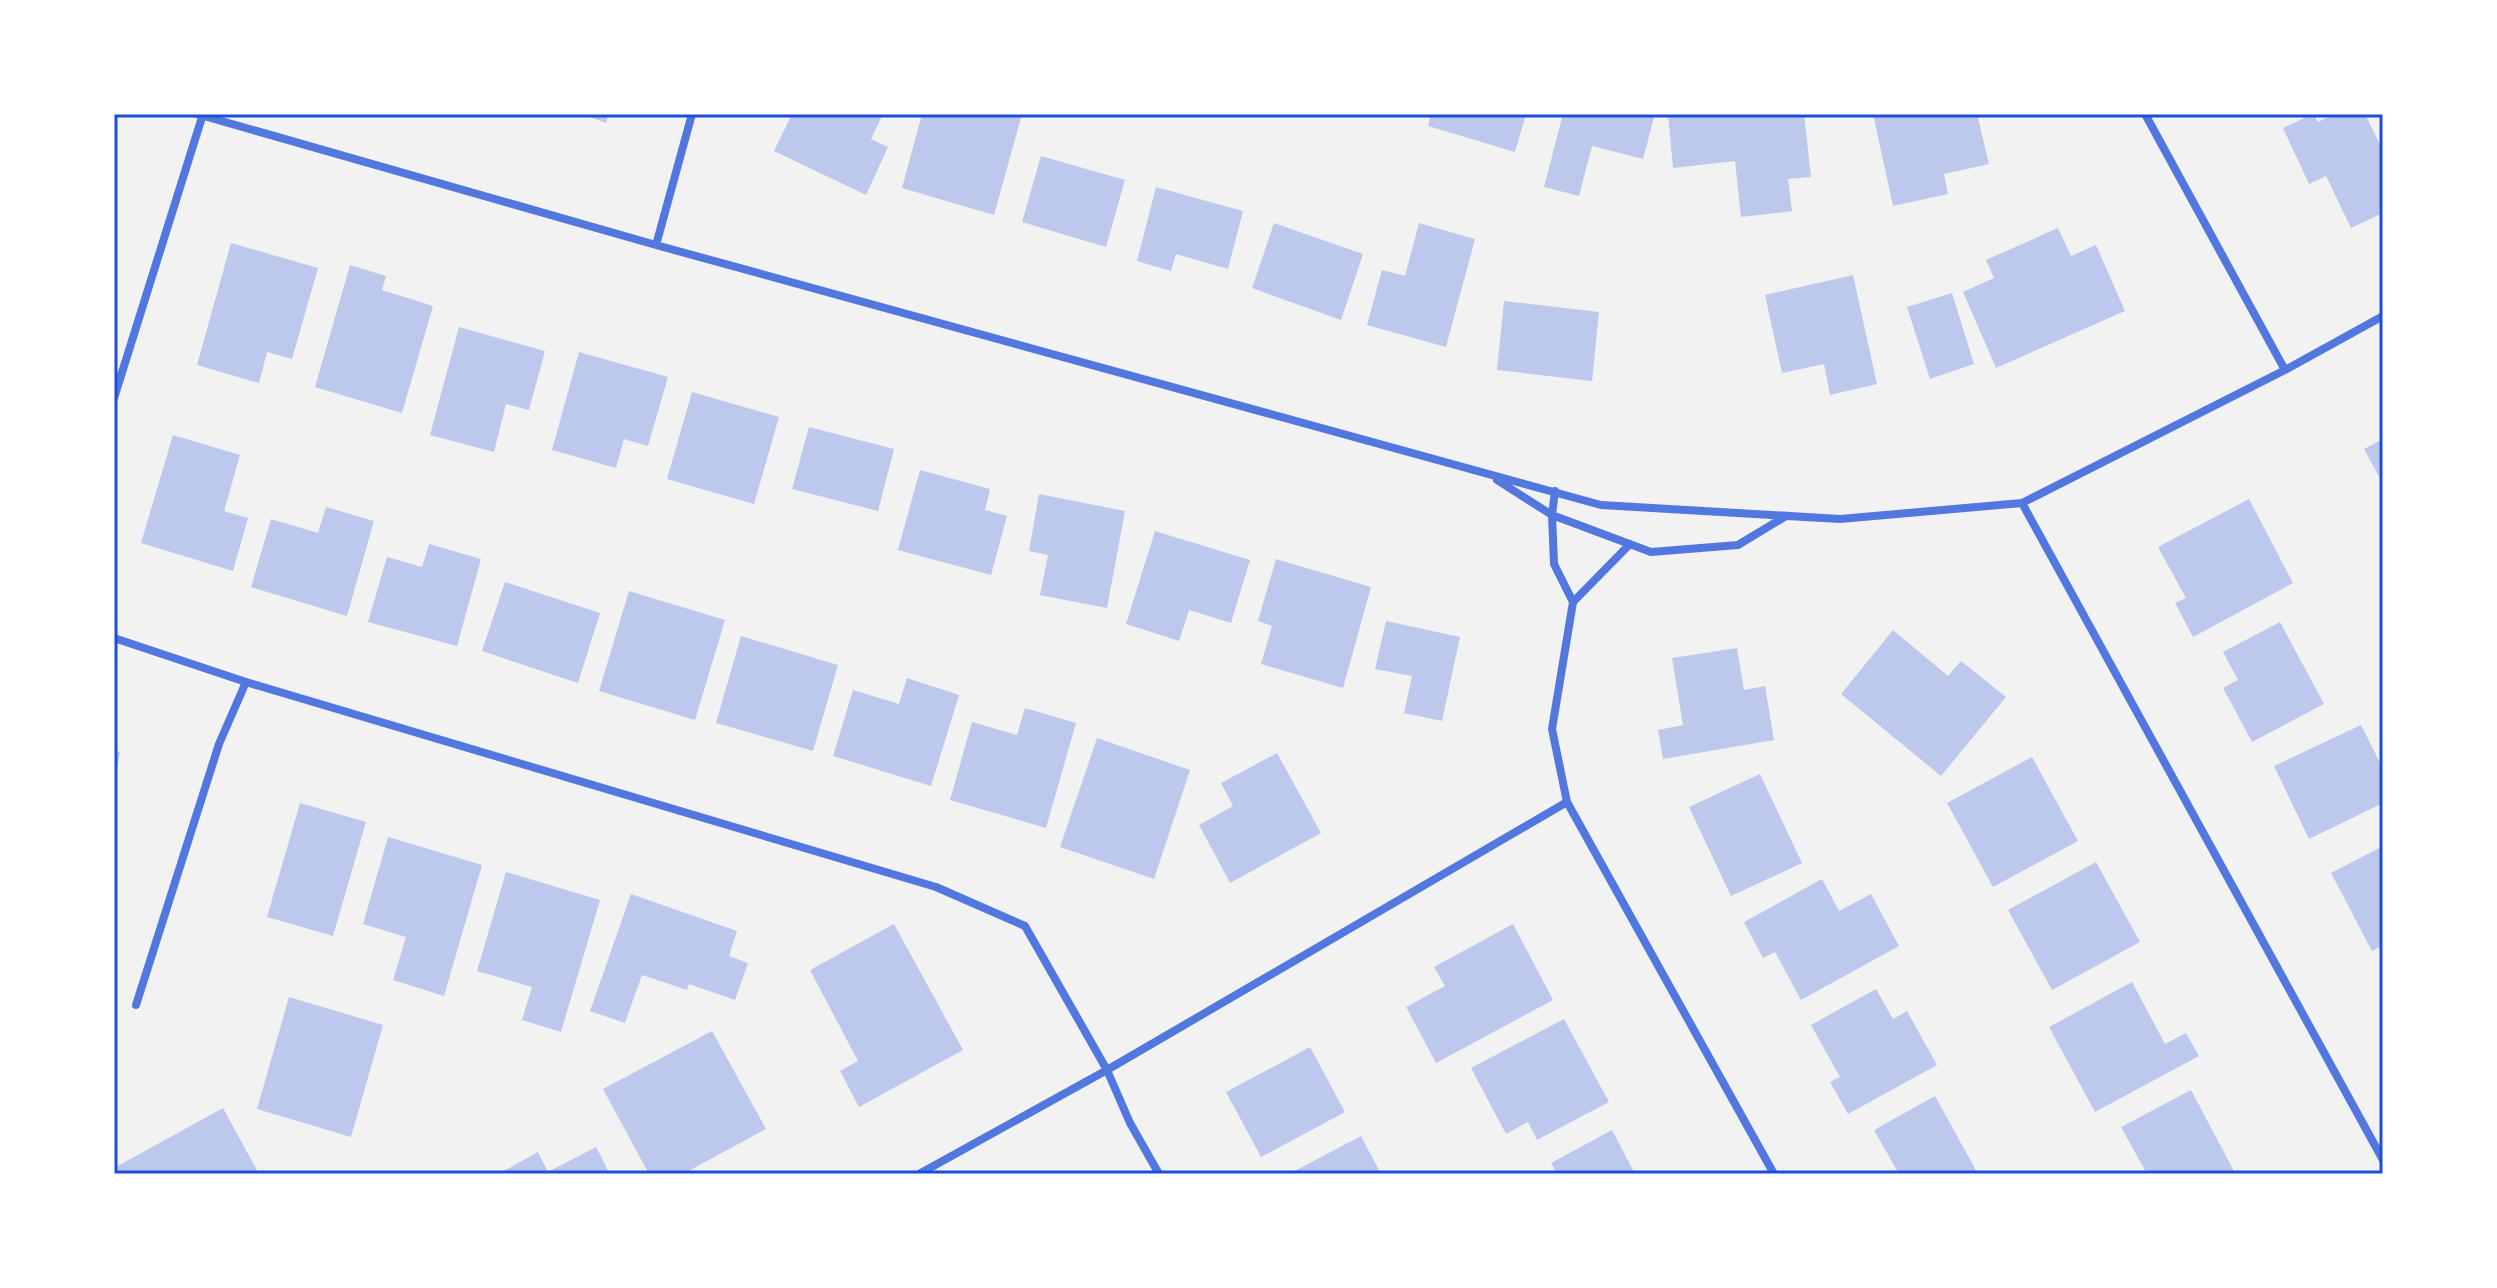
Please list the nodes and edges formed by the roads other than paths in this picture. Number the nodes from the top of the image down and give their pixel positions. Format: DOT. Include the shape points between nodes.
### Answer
graph roads {
  1 [pos="692,114"];
  2 [pos="2145,114"];
  3 [pos="201,115"];
  4 [pos="656,245"];
  5 [pos="2383,316"];
  6 [pos="2285,370"];
  7 [pos="114,398"];
  8 [pos="1490,475"];
  9 [pos="1555,491"];
  10 [pos="2022,503"];
  11 [pos="1552,515"];
  12 [pos="1788,516"];
  13 [pos="1630,544"];
  14 [pos="1573,602"];
  15 [pos="114,638"];
  16 [pos="246,682"];
  17 [pos="1567,802"];
  18 [pos="136,1005"];
  19 [pos="1107,1070"];
  20 [pos="2383,1160"];
  21 [pos="919,1174"];
  22 [pos="1159,1174"];
  23 [pos="1774,1174"];
  1 -- 4 [label="street"];
  2 -- 6 [label="street"];
  3 -- 4 [label="street"];
  3 -- 7 [label="street"];
  4 -- 8 [label="street"];
  5 -- 6 [label="street"];
  6 -- 10 [label="street"];
  8 -- 9 [label="street"];
  8 -- 11 [label="street"];
  9 -- 11 [label="street"];
  9 -- 12 [label="street" via="1601,505"];
  10 -- 12 [label="street" via="1840,519"];
  10 -- 20 [label="street"];
  11 -- 13 [label="street"];
  11 -- 14 [label="street" via="1554,564"];
  12 -- 13 [label="street" via="1738,545 1651,552"];
  13 -- 14 [label="street"];
  14 -- 17 [label="street" via="1552,729"];
  15 -- 16 [label="street"];
  16 -- 18 [label="street" via="219,744"];
  16 -- 19 [label="street" via="936,887 1025,926"];
  17 -- 19 [label="street"];
  17 -- 23 [label="street"];
  19 -- 21 [label="street"];
  19 -- 22 [label="street"];
}
